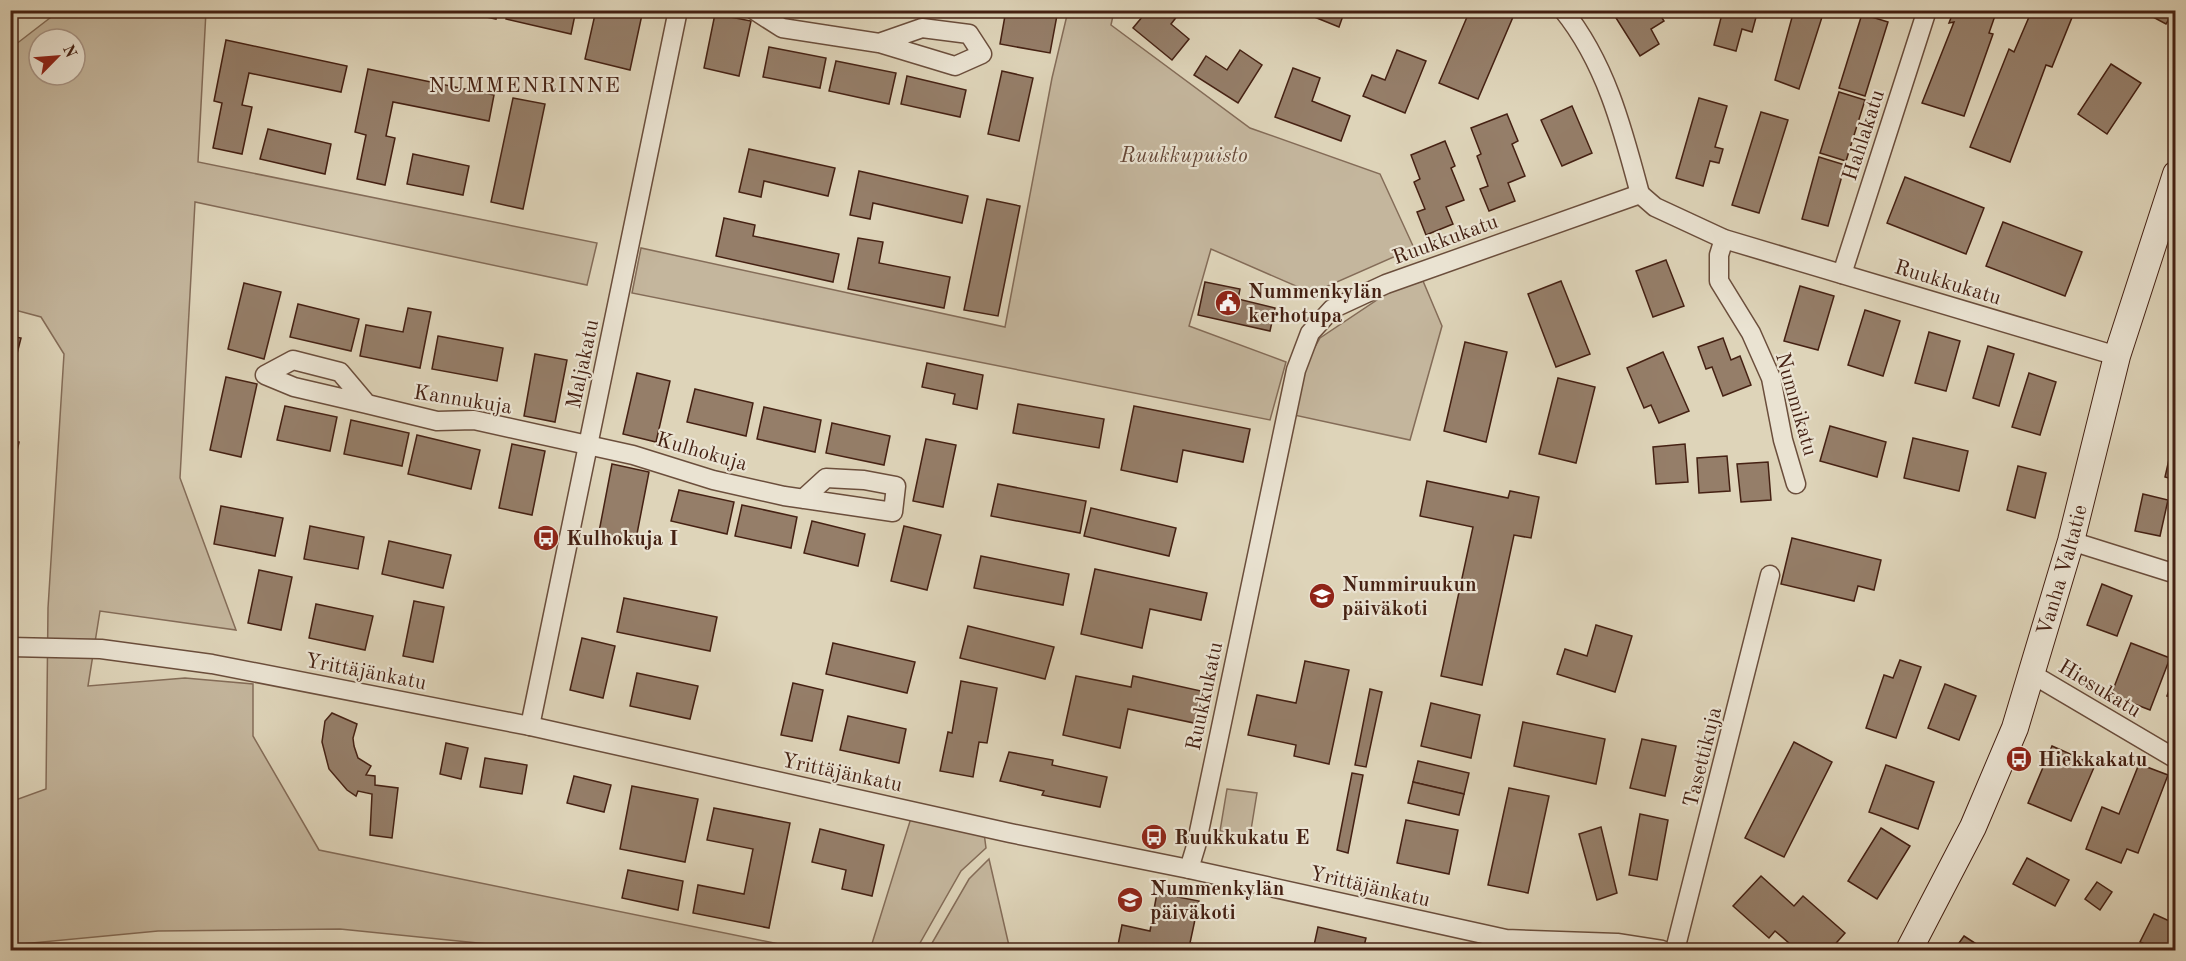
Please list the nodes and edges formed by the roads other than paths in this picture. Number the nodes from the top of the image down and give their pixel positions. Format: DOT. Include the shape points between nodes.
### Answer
graph roads {
  1 [pos="678,10"];
  2 [pos="754,10"];
  3 [pos="1563,10"];
  4 [pos="1927,10"];
  5 [pos="879,43"];
  6 [pos="2175,174"];
  7 [pos="1640,194"];
  8 [pos="1724,239"];
  9 [pos="1842,274"];
  10 [pos="2117,356"];
  11 [pos="367,404"];
  12 [pos="588,445"];
  13 [pos="1796,484"];
  14 [pos="803,499"];
  15 [pos="2071,541"];
  16 [pos="2175,574"];
  17 [pos="1770,575"];
  18 [pos="10,647"];
  19 [pos="2032,674"];
  20 [pos="530,726"];
  21 [pos="2175,759"];
  22 [pos="1189,869"];
  23 [pos="1662,951"];
  24 [pos="1675,951"];
  25 [pos="1909,951"];
  1 -- 12 [label="street, Maljakatu"];
  2 -- 5 [label="street" via="782,28"];
  3 -- 7 [label="street" via="1591,52 1615,105"];
  4 -- 9 [label="street, Hahlakatu"];
  5 -- 5 [label="street" via="955,66 982,54 969,34 922,28"];
  6 -- 10 [label="street, Vanha Valtatie"];
  7 -- 8 [label="street, Ruukkukatu" via="1655,207"];
  7 -- 22 [label="street, Ruukkukatu" via="1386,284 1332,309 1310,333 1291,390"];
  8 -- 9 [label="street, Ruukkukatu"];
  8 -- 13 [label="street, Nummikatu" via="1719,255 1719,281 1751,333 1770,378"];
  9 -- 10 [label="street, Ruukkukatu"];
  10 -- 15 [label="street, Vanha Valtatie"];
  11 -- 11 [label="street, Kannukuja" via="340,372 293,360 265,375 294,387"];
  11 -- 12 [label="street, Kannukuja" via="437,421 474,420"];
  12 -- 14 [label="street, Kulhokuja" via="713,480"];
  12 -- 20 [label="street, Maljakatu"];
  15 -- 16 [label="street"];
  15 -- 19 [label="street, Vanha Valtatie"];
  17 -- 24 [label="street, Tasettikuja"];
  18 -- 20 [label="street, Yrittäjänkatu" via="101,649 212,664"];
  19 -- 21 [label="street, Hiesukatu"];
  19 -- 25 [label="street, Vanha Valtatie" via="2015,728 1973,827"];
  20 -- 22 [label="street, Yrittäjänkatu"];
  22 -- 23 [label="street, Yrittäjänkatu" via="1506,939 1617,943"];
}
